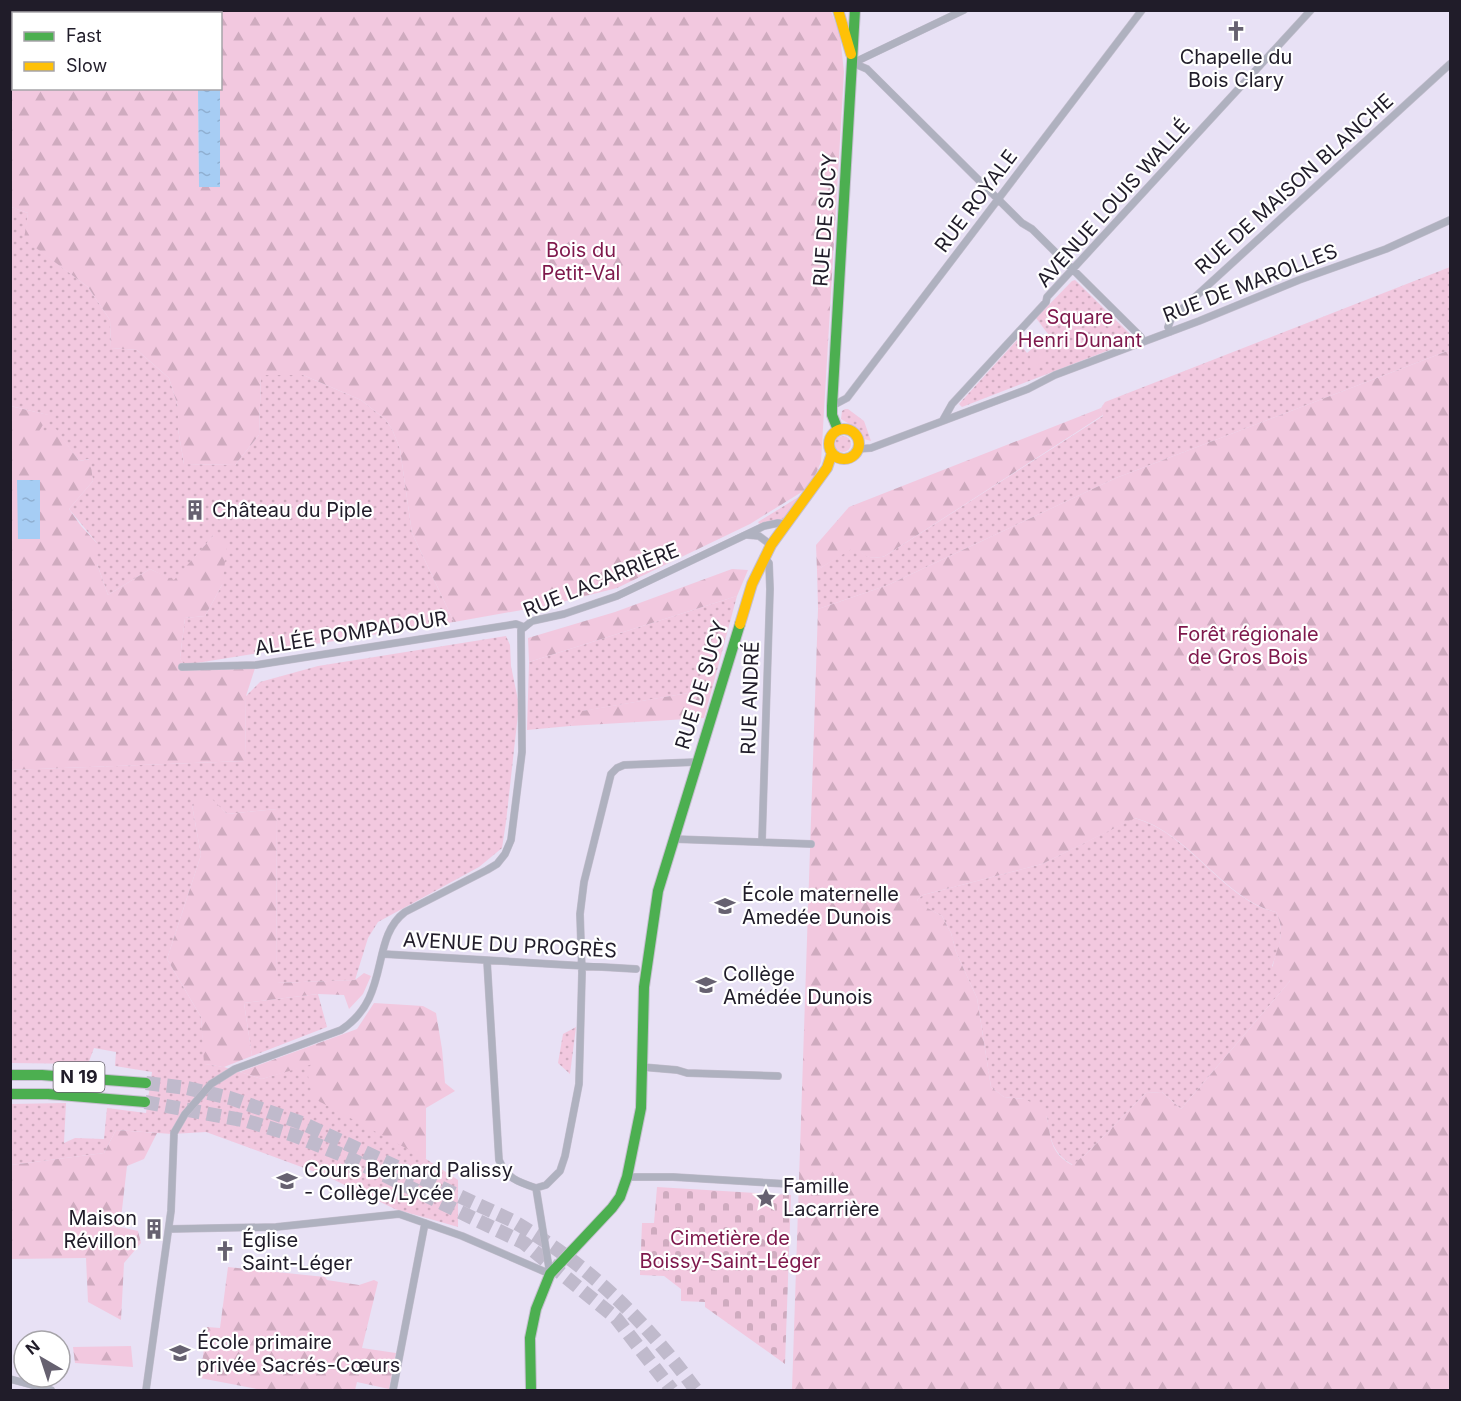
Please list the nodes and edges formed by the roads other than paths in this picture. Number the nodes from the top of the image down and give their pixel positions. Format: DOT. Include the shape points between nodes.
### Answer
graph roads {
  1 [pos="850,10"];
  2 [pos="855,10"];
  3 [pos="964,10"];
  4 [pos="1142,10"];
  5 [pos="1311,10"];
  6 [pos="841,13"];
  7 [pos="855,23"];
  8 [pos="853,63"];
  9 [pos="1450,64"];
  10 [pos="999,198"];
  11 [pos="1450,220"];
  12 [pos="1073,270"];
  13 [pos="1170,332"];
  14 [pos="1143,342"];
  15 [pos="832,406"];
  16 [pos="943,420"];
  17 [pos="837,430"];
  18 [pos="858,448"];
  19 [pos="836,456"];
  20 [pos="787,524"];
  21 [pos="748,535"];
  22 [pos="771,545"];
  23 [pos="764,557"];
  24 [pos="524,627"];
  25 [pos="182,667"];
  26 [pos="697,762"];
  27 [pos="673,839"];
  28 [pos="762,842"];
  29 [pos="811,844"];
  30 [pos="383,954"];
  31 [pos="487,961"];
  32 [pos="582,965"];
  33 [pos="636,969"];
  34 [pos="642,1066"];
  35 [pos="10,1075"];
  36 [pos="778,1076"];
  37 [pos="146,1083"];
  38 [pos="10,1094"];
  39 [pos="145,1102"];
  40 [pos="627,1177"];
  41 [pos="788,1184"];
  42 [pos="536,1188"];
  43 [pos="425,1223"];
  44 [pos="170,1228"];
  45 [pos="550,1274"];
  46 [pos="10,1379"];
  47 [pos="51,1390"];
  48 [pos="146,1390"];
  49 [pos="393,1390"];
  50 [pos="531,1390"];
  1 -- 7 [label="main road"];
  2 -- 7 [label="main road, RUE DE SUCY"];
  3 -- 8 [label="street"];
  4 -- 10 [label="street, RUE ROYALE"];
  5 -- 12 [label="street, AVENUE LOUIS WALLÉ"];
  6 -- 8 [label="main road"];
  7 -- 8 [label="main road, RUE DE SUCY"];
  8 -- 10 [label="street" via="867,69"];
  8 -- 15 [label="main road, RUE DE SUCY"];
  9 -- 13 [label="street, RUE DE MAISON BLANCHE" via="1175,315 1168,327"];
  10 -- 12 [label="street"];
  10 -- 15 [label="street, RUE ROYALE" via="847,399"];
  11 -- 13 [label="street, RUE DE MAROLLES" via="1386,249"];
  12 -- 14 [label="street"];
  12 -- 16 [label="street, AVENUE LOUIS WALLÉ" via="952,404"];
  13 -- 14 [label="street, RUE DE MAROLLES"];
  14 -- 16 [label="street, RUE DE MAROLLES"];
  15 -- 17 [label="main road, RUE DE SUCY"];
  16 -- 18 [label="street, RUE DE MAROLLES" via="870,448"];
  17 -- 18 [label="main road" via="847,429 856,434"];
  17 -- 19 [label="main road" via="829,441"];
  18 -- 19 [label="main road" via="853,456"];
  19 -- 20 [label="main road, RUE DE SUCY"];
  20 -- 21 [label="street, RUE LACARRIÈRE" via="764,526"];
  20 -- 22 [label="main road, RUE DE SUCY"];
  21 -- 22 [label="street" via="759,536"];
  21 -- 24 [label="street, RUE LACARRIÈRE" via="617,596 532,621"];
  22 -- 23 [label="main road, RUE DE SUCY"];
  23 -- 26 [label="main road, RUE DE SUCY" via="742,612"];
  23 -- 28 [label="street, RUE ANDRÉ" via="769,563 770,589"];
  24 -- 25 [label="street, ALLÉE POMPADOUR" via="516,624 256,665"];
  24 -- 30 [label="street, RUE LACARRIÈRE" via="520,642 522,752 511,840 505,854 487,870 396,919"];
  26 -- 27 [label="main road, RUE DE SUCY"];
  26 -- 32 [label="street" via="624,765 611,774 584,882 580,914"];
  27 -- 28 [label="street"];
  27 -- 34 [label="main road, RUE DE SUCY" via="658,891 652,931"];
  28 -- 29 [label="street"];
  30 -- 31 [label="street, AVENUE DU PROGRÈS"];
  30 -- 44 [label="street, RUE LACARRIÈRE" via="370,999 351,1024 235,1069 212,1084 185,1114 174,1133"];
  31 -- 32 [label="street, AVENUE DU PROGRÈS"];
  31 -- 42 [label="street" via="499,1160 510,1177"];
  32 -- 33 [label="street, AVENUE DU PROGRÈS"];
  32 -- 42 [label="street" via="579,1084 565,1156 555,1179"];
  34 -- 36 [label="street" via="687,1073"];
  34 -- 40 [label="main road, RUE DE SUCY" via="641,1108"];
  35 -- 37 [label="main road, N 19"];
  38 -- 39 [label="main road, N 19"];
  40 -- 41 [label="street"];
  40 -- 45 [label="main road, RUE DE SUCY" via="612,1208"];
  42 -- 45 [label="street"];
  43 -- 44 [label="street" via="399,1214 276,1227"];
  43 -- 45 [label="street"];
  43 -- 49 [label="street"];
  44 -- 48 [label="street, RUE LACARRIÈRE"];
  45 -- 50 [label="main road, RUE DE SUCY" via="530,1338"];
  46 -- 47 [label="street"];
}
